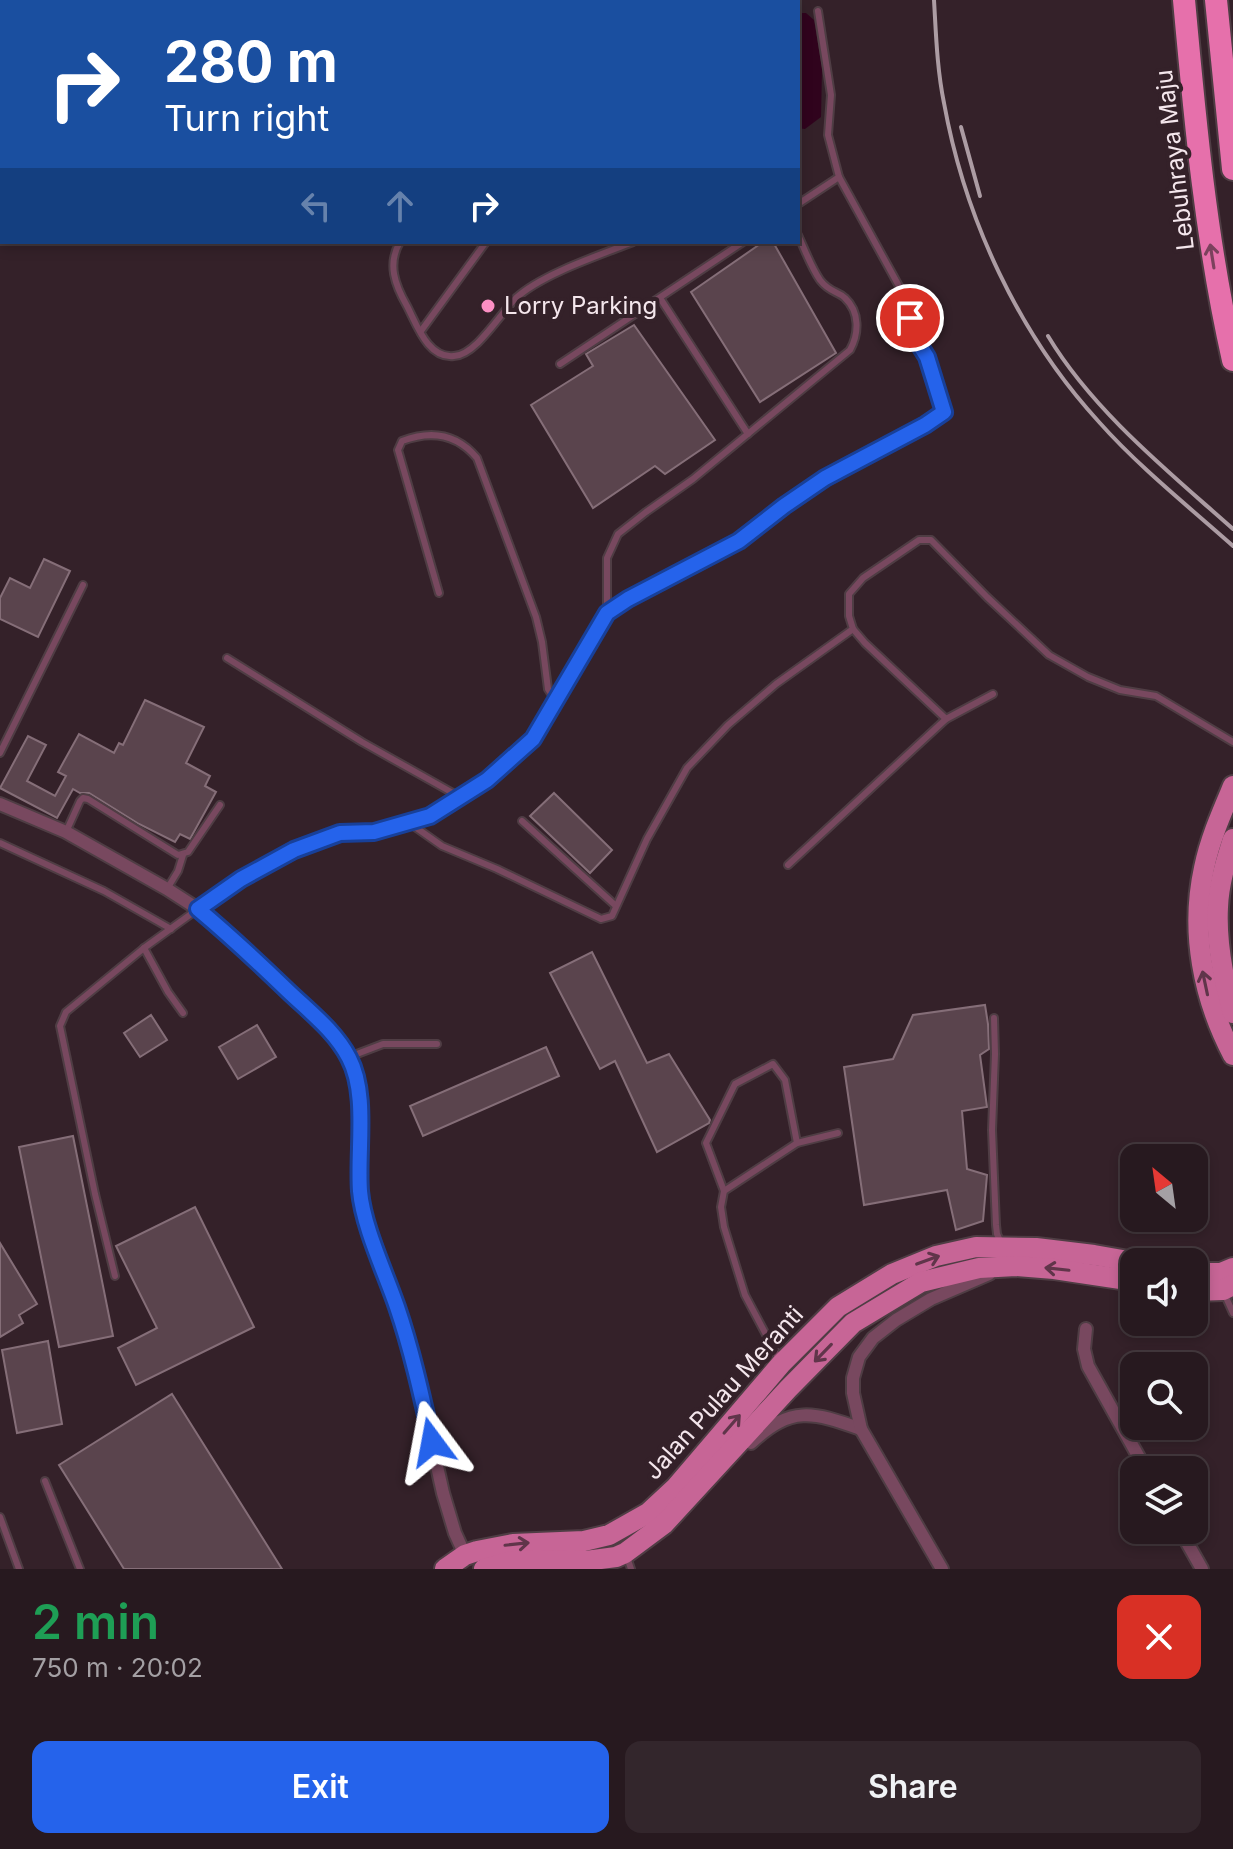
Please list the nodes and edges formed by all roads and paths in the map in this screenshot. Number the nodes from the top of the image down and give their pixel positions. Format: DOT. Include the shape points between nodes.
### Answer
graph roads {
  1 [pos="1184,0"];
  2 [pos="1216,0"];
  3 [pos="818,11"];
  4 [pos="1233,169"];
  5 [pos="839,177"];
  6 [pos="800,203"];
  7 [pos="800,239"];
  8 [pos="399,244"];
  9 [pos="485,244"];
  10 [pos="628,244"];
  11 [pos="740,244"];
  12 [pos="660,298"];
  13 [pos="421,331"];
  14 [pos="1233,360"];
  15 [pos="560,364"];
  16 [pos="748,434"];
  17 [pos="83,585"];
  18 [pos="439,593"];
  19 [pos="607,613"];
  20 [pos="853,629"];
  21 [pos="227,658"];
  22 [pos="993,694"];
  23 [pos="556,701"];
  24 [pos="946,719"];
  25 [pos="1233,742"];
  26 [pos="0,753"];
  27 [pos="1233,786"];
  28 [pos="460,797"];
  29 [pos="0,804"];
  30 [pos="220,805"];
  31 [pos="522,821"];
  32 [pos="408,822"];
  33 [pos="66,832"];
  34 [pos="1233,839"];
  35 [pos="0,843"];
  36 [pos="183,855"];
  37 [pos="788,865"];
  38 [pos="167,889"];
  39 [pos="616,906"];
  40 [pos="198,909"];
  41 [pos="171,929"];
  42 [pos="144,948"];
  43 [pos="183,1013"];
  44 [pos="1233,1013"];
  45 [pos="994,1018"];
  46 [pos="437,1044"];
  47 [pos="1233,1055"];
  48 [pos="349,1057"];
  49 [pos="838,1133"];
  50 [pos="797,1143"];
  51 [pos="724,1191"];
  52 [pos="1002,1246"];
  53 [pos="1120,1260"];
  54 [pos="1016,1266"];
  55 [pos="1233,1268"];
  56 [pos="1208,1273"];
  57 [pos="115,1276"];
  58 [pos="1120,1279"];
  59 [pos="1228,1287"];
  60 [pos="1208,1289"];
  61 [pos="1233,1313"];
  62 [pos="1086,1329"];
  63 [pos="781,1364"];
  64 [pos="861,1429"];
  65 [pos="1138,1456"];
  66 [pos="45,1481"];
  67 [pos="700,1485"];
  68 [pos="0,1517"];
  69 [pos="1188,1544"];
  70 [pos="465,1555"];
  71 [pos="628,1561"];
  72 [pos="529,1565"];
  73 [pos="19,1569"];
  74 [pos="80,1569"];
  75 [pos="445,1569"];
  76 [pos="484,1569"];
  77 [pos="942,1569"];
  78 [pos="1202,1569"];
  14 -- 1 [label="highway, Lebuhraya Maju, one-way" via="1208,228"];
  2 -- 4 [label="highway"];
  3 -- 5 [label="lane" via="831,95 828,135"];
  5 -- 6 [label="lane"];
  5 -- 19 [label="lane" via="905,297 944,412 825,478 739,541"];
  7 -- 16 [label="lane" via="818,277 845,298 857,319 856,339 850,350"];
  8 -- 13 [label="lane" via="394,279"];
  9 -- 13 [label="lane"];
  10 -- 13 [label="lane" via="535,284 473,348 457,357 432,349"];
  11 -- 12 [label="lane"];
  12 -- 15 [label="lane"];
  12 -- 16 [label="lane"];
  16 -- 19 [label="lane" via="618,534 607,558"];
  17 -- 26 [label="lane"];
  18 -- 23 [label="lane" via="398,450 410,438 445,435 477,458 536,617 548,689"];
  19 -- 23 [label="lane"];
  20 -- 24 [label="lane"];
  20 -- 25 [label="lane" via="849,594 863,578 919,540 931,540 1049,655 1120,690 1156,696"];
  20 -- 39 [label="lane" via="776,684 687,768"];
  21 -- 28 [label="lane"];
  22 -- 24 [label="lane"];
  23 -- 28 [label="lane" via="533,739"];
  24 -- 37 [label="lane"];
  47 -- 27 [label="main road, one-way" via="1206,991 1199,949 1204,869"];
  28 -- 32 [label="lane" via="430,816"];
  29 -- 33 [label="street"];
  30 -- 36 [label="lane"];
  31 -- 39 [label="lane"];
  32 -- 39 [label="lane" via="442,846 601,919 612,916"];
  32 -- 40 [label="lane" via="374,832 340,833 294,850"];
  33 -- 36 [label="lane" via="83,798"];
  33 -- 38 [label="street"];
  34 -- 44 [label="main road" via="1218,906 1219,951"];
  35 -- 41 [label="lane"];
  36 -- 38 [label="lane"];
  38 -- 40 [label="street"];
  40 -- 41 [label="lane"];
  40 -- 48 [label="street" via="331,1031"];
  41 -- 42 [label="lane"];
  42 -- 43 [label="lane"];
  42 -- 57 [label="lane" via="66,1012 60,1026"];
  45 -- 52 [label="lane" via="992,1130 996,1225"];
  46 -- 48 [label="lane" via="383,1044"];
  48 -- 70 [label="street" via="360,1088 364,1213 398,1309 443,1493"];
  49 -- 50 [label="lane"];
  50 -- 51 [label="lane"];
  50 -- 51 [label="lane" via="785,1080 773,1064 735,1084 706,1143"];
  51 -- 63 [label="lane" via="724,1227 745,1295"];
  52 -- 53 [label="main road, Jalan Pulau Meranti"];
  63 -- 52 [label="main road, Jalan Pulau Meranti, one-way" via="838,1307 892,1274 936,1256"];
  58 -- 54 [label="main road, Jalan Pulau Meranti, one-way"];
  54 -- 64 [label="street" via="931,1299 873,1338 859,1357 853,1378"];
  54 -- 67 [label="main road, Jalan Pulau Meranti, one-way" via="949,1273 921,1282 853,1323"];
  55 -- 56 [label="main road"];
  59 -- 60 [label="main road"];
  59 -- 61 [label="lane"];
  62 -- 65 [label="street" via="1088,1366"];
  70 -- 63 [label="main road, Jalan Pulau Meranti, one-way" via="513,1544 584,1541 609,1535 648,1513"];
  64 -- 67 [label="street" via="828,1417 788,1418 761,1433"];
  64 -- 77 [label="street"];
  66 -- 74 [label="lane"];
  67 -- 71 [label="main road, Jalan Pulau Meranti"];
  68 -- 73 [label="lane"];
  69 -- 78 [label="street"];
  70 -- 75 [label="main road, Jalan Pulau Meranti"];
  71 -- 72 [label="main road, Jalan Pulau Meranti" via="616,1557"];
  72 -- 76 [label="main road, Jalan Pulau Meranti" via="507,1562"];
}
